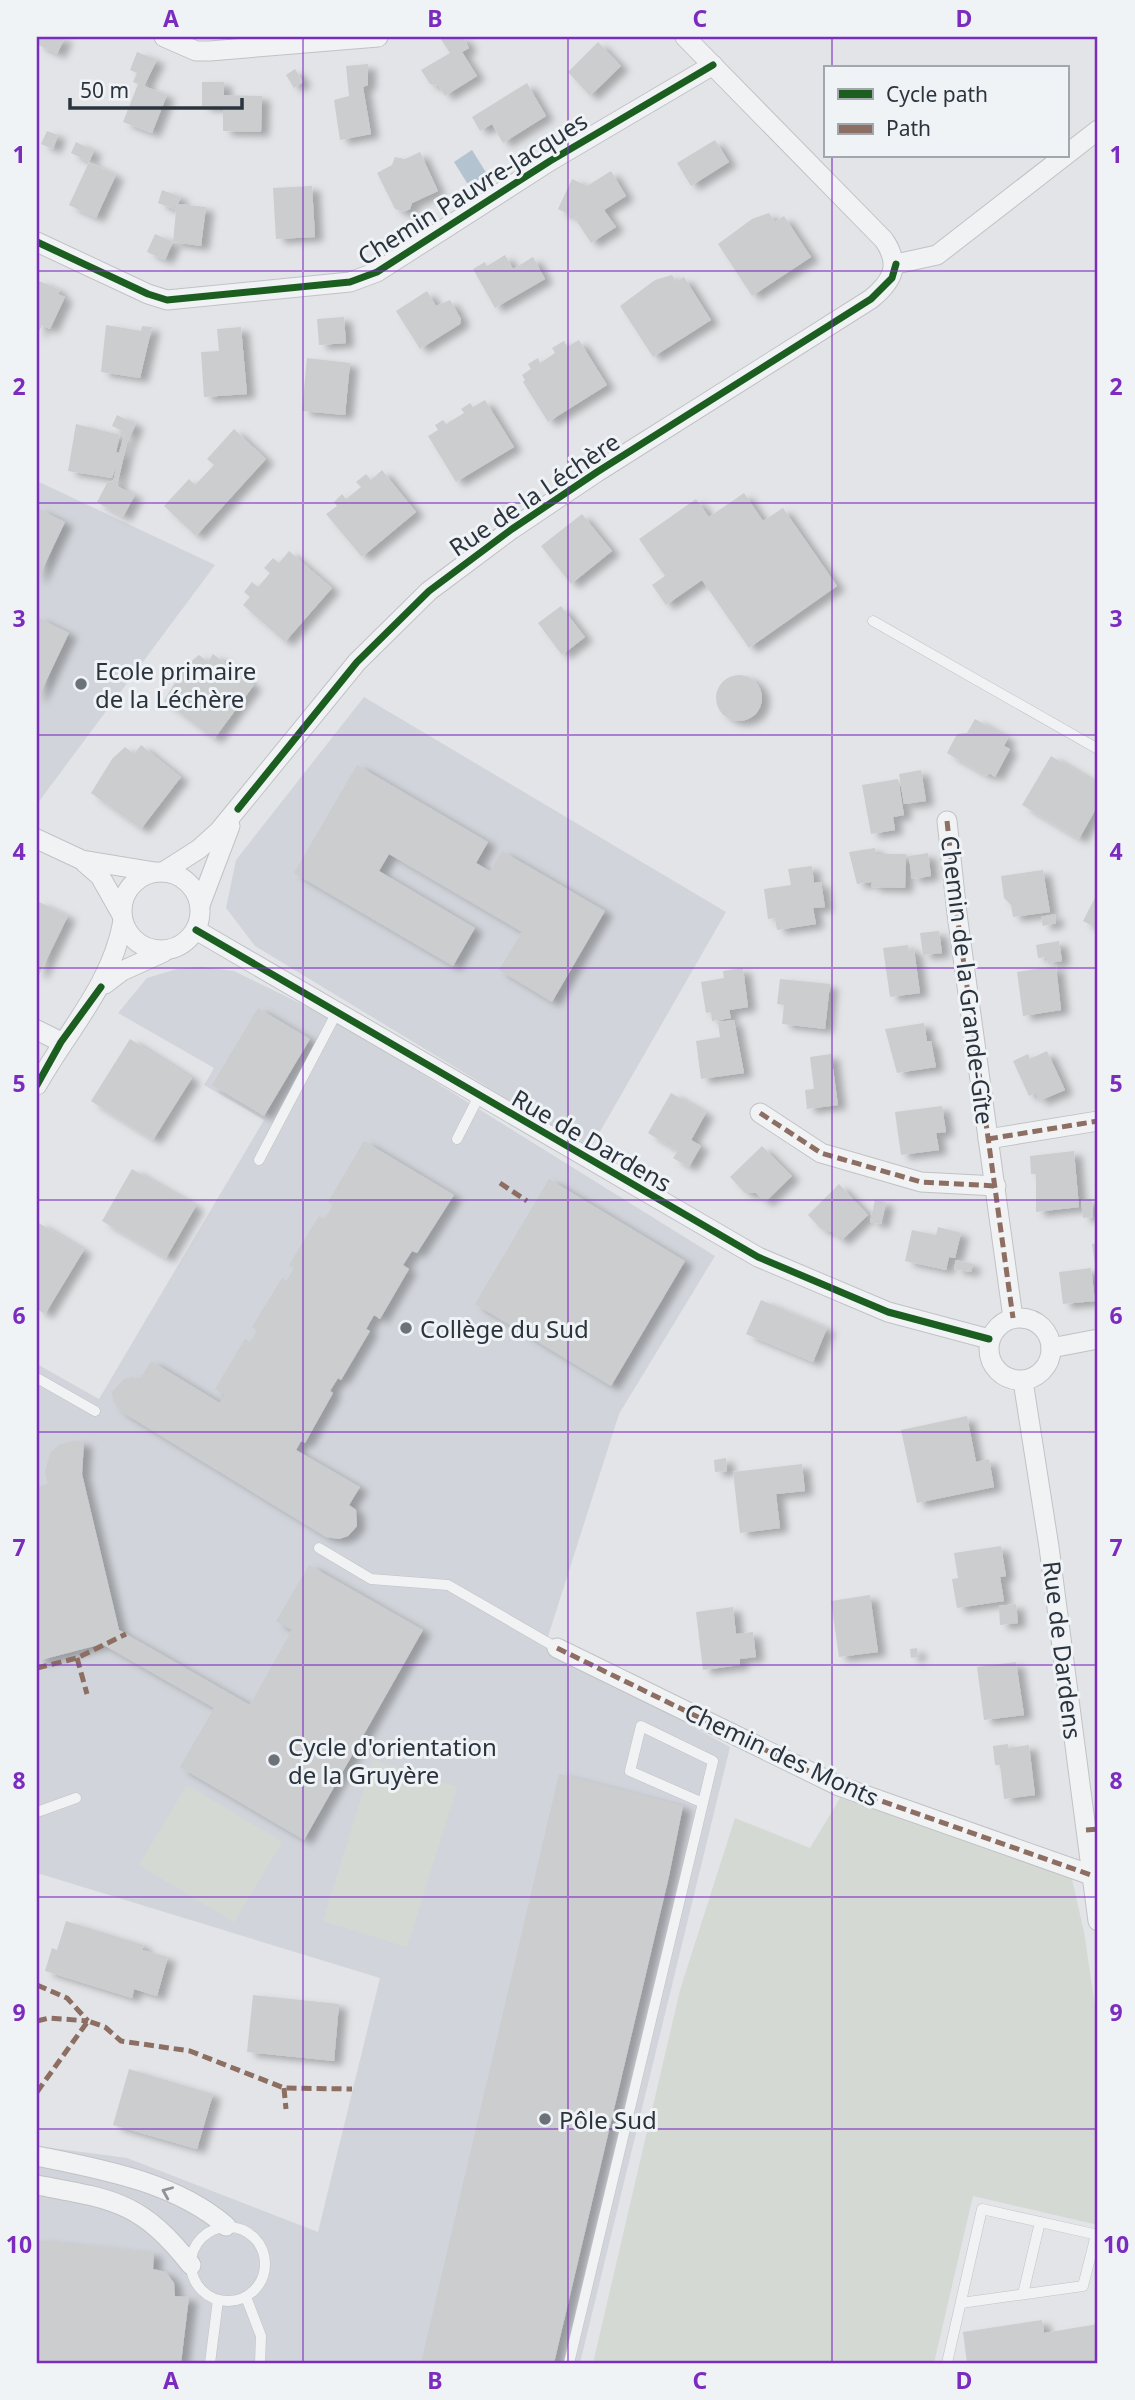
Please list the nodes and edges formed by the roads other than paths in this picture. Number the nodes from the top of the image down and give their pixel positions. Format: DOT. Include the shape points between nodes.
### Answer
graph roads {
  1 [pos="164,37"];
  2 [pos="378,37"];
  3 [pos="685,37"];
  4 [pos="713,65"];
  5 [pos="1098,131"];
  6 [pos="1068,154"];
  7 [pos="1063,158"];
  8 [pos="37,242"];
  9 [pos="895,264"];
  10 [pos="873,621"];
  11 [pos="1098,749"];
  12 [pos="238,809"];
  13 [pos="947,821"];
  14 [pos="37,839"];
  15 [pos="82,860"];
  16 [pos="159,872"];
  17 [pos="200,905"];
  18 [pos="123,918"];
  19 [pos="196,930"];
  20 [pos="171,949"];
  21 [pos="101,987"];
  22 [pos="336,1014"];
  23 [pos="37,1030"];
  24 [pos="61,1042"];
  25 [pos="37,1085"];
  26 [pos="479,1096"];
  27 [pos="760,1113"];
  28 [pos="1098,1121"];
  29 [pos="457,1139"];
  30 [pos="988,1139"];
  31 [pos="259,1160"];
  32 [pos="996,1186"];
  33 [pos="1013,1318"];
  34 [pos="989,1339"];
  35 [pos="1098,1339"];
  36 [pos="1051,1348"];
  37 [pos="37,1378"];
  38 [pos="1023,1381"];
  39 [pos="95,1411"];
  40 [pos="319,1548"];
  41 [pos="557,1648"];
  42 [pos="76,1798"];
  43 [pos="703,1803"];
  44 [pos="37,1812"];
  45 [pos="1092,1830"];
  46 [pos="1091,1875"];
  47 [pos="1098,1921"];
  48 [pos="37,2156"];
  49 [pos="37,2185"];
  50 [pos="1040,2222"];
  51 [pos="226,2226"];
  52 [pos="1097,2235"];
  53 [pos="191,2265"];
  54 [pos="1023,2294"];
  55 [pos="246,2297"];
  56 [pos="218,2300"];
  57 [pos="961,2303"];
  58 [pos="210,2363"];
  59 [pos="260,2363"];
  60 [pos="569,2363"];
  61 [pos="947,2363"];
  1 -- 2 [label="street" via="196,51"];
  3 -- 4 [label="street"];
  4 -- 8 [label="street, Chemin Pauvre-Jacques" via="550,161 377,272 350,282 167,300"];
  4 -- 9 [label="street" via="884,240"];
  5 -- 6 [label="street"];
  7 -- 9 [label="street" via="937,255"];
  9 -- 12 [label="street, Rue de la Léchère" via="892,278 871,299 512,528 429,591 357,662"];
  10 -- 11 [label="lane"];
  12 -- 16 [label="street, Rue de la Léchère" via="199,849"];
  12 -- 17 [label="street, Rue de la Léchère"];
  13 -- 30 [label="street, Chemin de la Grande-Gîte"];
  14 -- 15 [label="street"];
  15 -- 16 [label="street"];
  15 -- 18 [label="street" via="100,876"];
  16 -- 17 [label="street" via="188,882"];
  16 -- 18 [label="street" via="132,884 125,894"];
  17 -- 19 [label="street"];
  18 -- 20 [label="street" via="135,940 145,947"];
  18 -- 21 [label="street" via="113,963"];
  19 -- 20 [label="street"];
  19 -- 22 [label="street, Rue de Dardens"];
  20 -- 21 [label="street" via="122,971"];
  21 -- 24 [label="street"];
  22 -- 26 [label="street, Rue de Dardens"];
  22 -- 31 [label="lane"];
  23 -- 24 [label="street"];
  24 -- 25 [label="street"];
  26 -- 29 [label="lane"];
  26 -- 34 [label="street, Rue de Dardens" via="758,1257 888,1312"];
  27 -- 32 [label="street" via="821,1153 921,1182"];
  28 -- 30 [label="street, Chemin de la Grande-Gîte"];
  30 -- 32 [label="street, Chemin de la Grande-Gîte"];
  32 -- 33 [label="street, Chemin de la Grande-Gîte"];
  33 -- 34 [label="street" via="995,1329"];
  33 -- 36 [label="street" via="1040,1324"];
  34 -- 38 [label="street" via="989,1356 996,1370 1008,1379"];
  35 -- 36 [label="street"];
  36 -- 38 [label="street" via="1044,1370"];
  37 -- 39 [label="lane"];
  38 -- 45 [label="street, Rue de Dardens"];
  40 -- 41 [label="lane" via="371,1579 448,1585"];
  41 -- 46 [label="street, Chemin des Monts" via="839,1786"];
  42 -- 44 [label="lane"];
  43 -- 43 [label="lane" via="713,1761 641,1726 630,1771"];
  43 -- 60 [label="lane"];
  45 -- 46 [label="street, Rue de Dardens"];
  46 -- 47 [label="street, Rue de Dardens"];
  51 -- 48 [label="street, one-way" via="204,2208 152,2185"];
  49 -- 53 [label="street" via="97,2196 137,2211 166,2232"];
  50 -- 52 [label="lane"];
  50 -- 54 [label="lane"];
  50 -- 57 [label="lane" via="982,2209"];
  51 -- 53 [label="lane" via="201,2238"];
  51 -- 55 [label="lane" via="246,2231 258,2241 265,2256 261,2280"];
  52 -- 54 [label="lane" via="1083,2286"];
  53 -- 56 [label="lane" via="194,2280"];
  54 -- 57 [label="lane"];
  55 -- 56 [label="lane"];
  55 -- 59 [label="lane" via="261,2336"];
  56 -- 58 [label="lane"];
  57 -- 61 [label="lane"];
}
